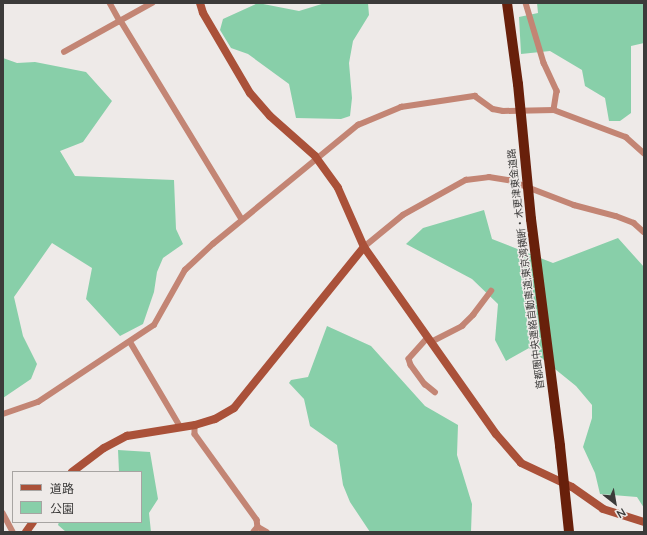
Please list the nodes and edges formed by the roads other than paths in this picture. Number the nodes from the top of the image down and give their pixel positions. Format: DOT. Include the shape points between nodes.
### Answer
graph roads {
  1 [pos="110,3"];
  2 [pos="152,3"];
  3 [pos="200,3"];
  4 [pos="507,3"];
  5 [pos="526,3"];
  6 [pos="121,21"];
  7 [pos="64,52"];
  8 [pos="554,110"];
  9 [pos="644,154"];
  10 [pos="317,159"];
  11 [pos="242,219"];
  12 [pos="644,232"];
  13 [pos="364,247"];
  14 [pos="491,291"];
  15 [pos="430,340"];
  16 [pos="131,343"];
  17 [pos="435,392"];
  18 [pos="3,414"];
  19 [pos="195,425"];
  20 [pos="180,426"];
  21 [pos="73,471"];
  22 [pos="3,513"];
  23 [pos="644,522"];
  24 [pos="32,523"];
  25 [pos="258,527"];
  26 [pos="13,532"];
  27 [pos="26,532"];
  28 [pos="254,532"];
  29 [pos="267,532"];
  30 [pos="569,532"];
  1 -- 6 [label="street"];
  2 -- 6 [label="street"];
  3 -- 10 [label="street" via="207,20 259,106"];
  4 -- 30 [label="highway, 首都圏中央連絡自動車道;東京湾横断・木更津東金道路, bridge"];
  5 -- 8 [label="street" via="544,63 557,91"];
  6 -- 7 [label="street"];
  6 -- 11 [label="street"];
  8 -- 9 [label="street" via="626,137"];
  8 -- 10 [label="street" via="503,111 493,109 475,96 401,107 358,126"];
  10 -- 11 [label="street"];
  10 -- 13 [label="street" via="338,188"];
  11 -- 16 [label="street" via="184,270 154,325"];
  12 -- 13 [label="street" via="616,216 574,205 509,180 489,177 466,180 403,215"];
  13 -- 15 [label="street"];
  13 -- 19 [label="street" via="243,398 226,414"];
  14 -- 15 [label="street" via="474,315 462,326"];
  15 -- 17 [label="street" via="409,359 410,365"];
  15 -- 23 [label="street" via="496,434 521,463 572,487 603,509"];
  16 -- 18 [label="street" via="73,376 38,402"];
  16 -- 20 [label="street"];
  19 -- 20 [label="street"];
  19 -- 25 [label="street" via="195,434 257,520"];
  20 -- 21 [label="street" via="127,436 104,448"];
  22 -- 26 [label="street"];
  24 -- 27 [label="street"];
  25 -- 28 [label="street"];
  25 -- 29 [label="street"];
}
